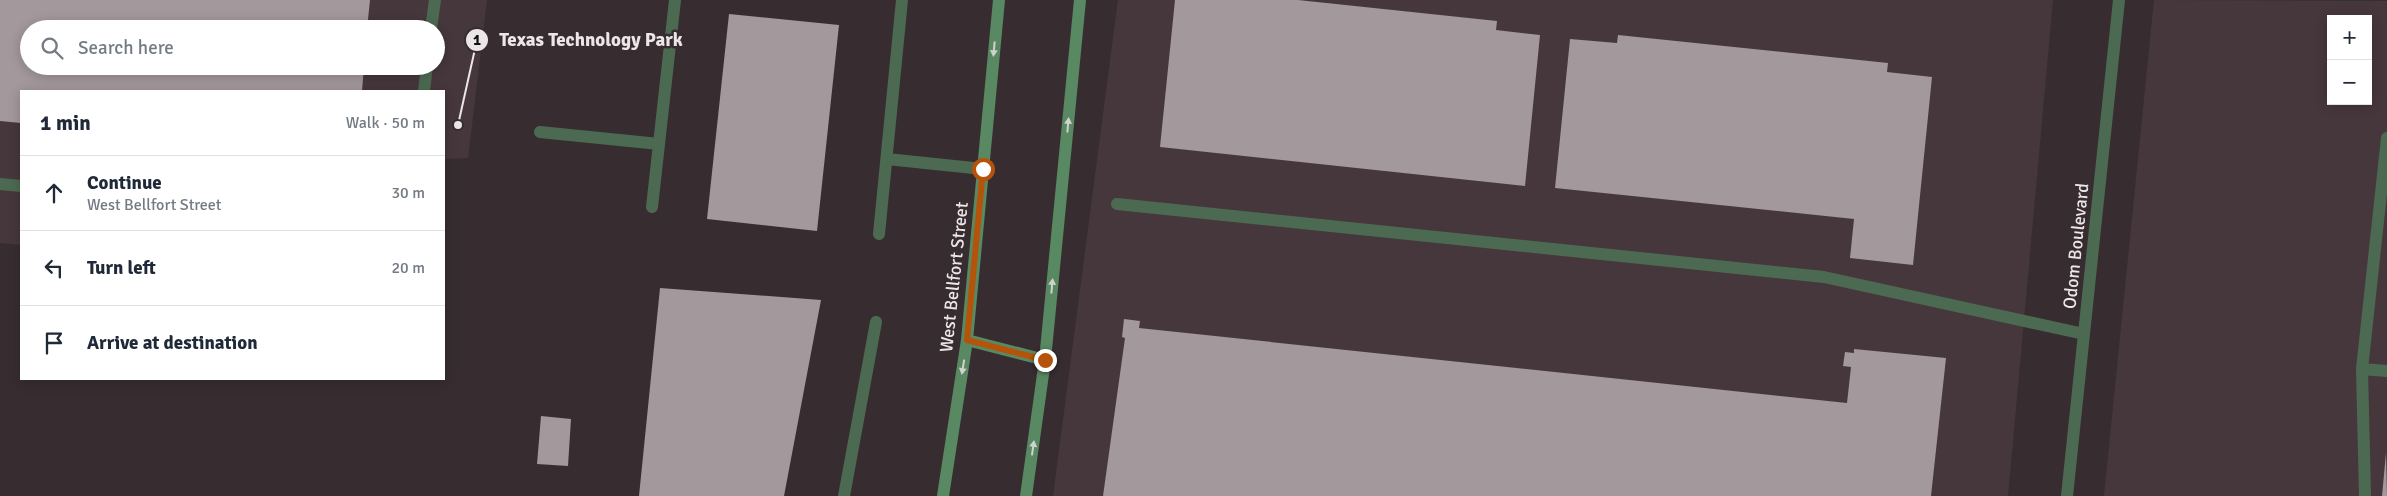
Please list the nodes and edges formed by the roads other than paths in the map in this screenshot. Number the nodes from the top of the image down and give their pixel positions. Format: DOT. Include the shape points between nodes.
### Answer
graph roads {
  1 [pos="435,0"];
  2 [pos="675,0"];
  3 [pos="902,0"];
  4 [pos="999,0"];
  5 [pos="1080,0"];
  6 [pos="2119,0"];
  7 [pos="432,20"];
  8 [pos="426,75"];
  9 [pos="424,90"];
  10 [pos="540,132"];
  11 [pos="2387,138"];
  12 [pos="659,144"];
  13 [pos="887,158"];
  14 [pos="983,169"];
  15 [pos="0,184"];
  16 [pos="20,186"];
  17 [pos="1117,204"];
  18 [pos="652,207"];
  19 [pos="879,234"];
  20 [pos="876,322"];
  21 [pos="2084,334"];
  22 [pos="967,340"];
  23 [pos="1045,360"];
  24 [pos="2362,369"];
  25 [pos="2387,371"];
  26 [pos="844,496"];
  27 [pos="943,496"];
  28 [pos="1026,496"];
  29 [pos="2067,496"];
  30 [pos="2365,496"];
  1 -- 7 [label="street"];
  2 -- 12 [label="street"];
  3 -- 13 [label="street"];
  4 -- 14 [label="main road, West Bellfort Street, one-way"];
  23 -- 5 [label="main road, one-way"];
  6 -- 21 [label="street, Odom Boulevard"];
  8 -- 9 [label="street"];
  10 -- 12 [label="street"];
  11 -- 24 [label="street"];
  12 -- 18 [label="street"];
  13 -- 14 [label="street"];
  13 -- 19 [label="street"];
  14 -- 22 [label="main road, West Bellfort Street"];
  15 -- 16 [label="street"];
  17 -- 21 [label="street" via="1824,277"];
  20 -- 26 [label="street"];
  21 -- 29 [label="street, Odom Boulevard"];
  22 -- 23 [label="main road"];
  22 -- 27 [label="main road, West Bellfort Street, one-way"];
  28 -- 23 [label="main road, one-way"];
  24 -- 25 [label="street"];
  24 -- 30 [label="street"];
}
